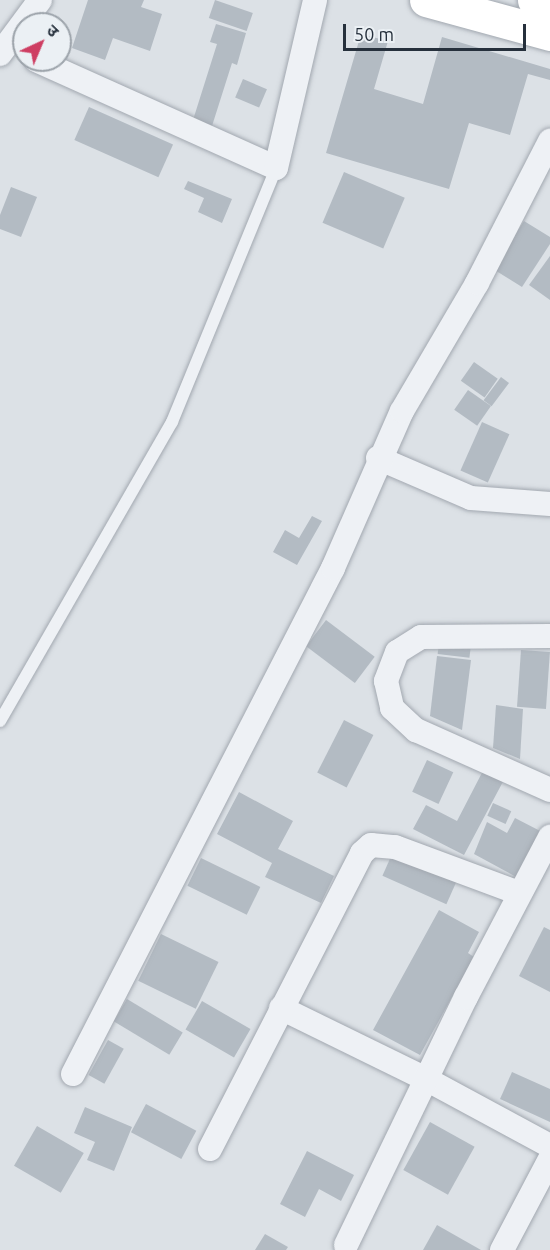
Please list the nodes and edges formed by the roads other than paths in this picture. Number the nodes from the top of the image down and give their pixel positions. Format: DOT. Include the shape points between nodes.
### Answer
graph roads {
  1 [pos="40,0"];
  2 [pos="315,0"];
  3 [pos="426,0"];
  4 [pos="534,0"];
  5 [pos="550,4"];
  6 [pos="550,34"];
  7 [pos="10,52"];
  8 [pos="63,72"];
  9 [pos="550,141"];
  10 [pos="276,168"];
  11 [pos="378,458"];
  12 [pos="550,504"];
  13 [pos="550,636"];
  14 [pos="0,721"];
  15 [pos="550,790"];
  16 [pos="550,837"];
  17 [pos="519,893"];
  18 [pos="281,1008"];
  19 [pos="73,1074"];
  20 [pos="426,1079"];
  21 [pos="550,1146"];
  22 [pos="210,1149"];
  23 [pos="550,1159"];
  24 [pos="346,1245"];
  25 [pos="502,1250"];
  1 -- 7 [label="street"];
  2 -- 10 [label="street"];
  3 -- 6 [label="main road"];
  4 -- 5 [label="main road"];
  8 -- 10 [label="street"];
  9 -- 11 [label="street" via="525,197"];
  10 -- 14 [label="lane" via="172,422"];
  11 -- 12 [label="street" via="471,498"];
  11 -- 19 [label="street" via="357,518 333,568"];
  13 -- 15 [label="street" via="421,637 397,652 386,681 392,708 416,730"];
  16 -- 17 [label="street"];
  17 -- 18 [label="street" via="395,846 371,845 362,854"];
  17 -- 20 [label="street"];
  18 -- 20 [label="street"];
  18 -- 22 [label="street"];
  20 -- 21 [label="street"];
  20 -- 24 [label="street"];
  23 -- 25 [label="street"];
}
